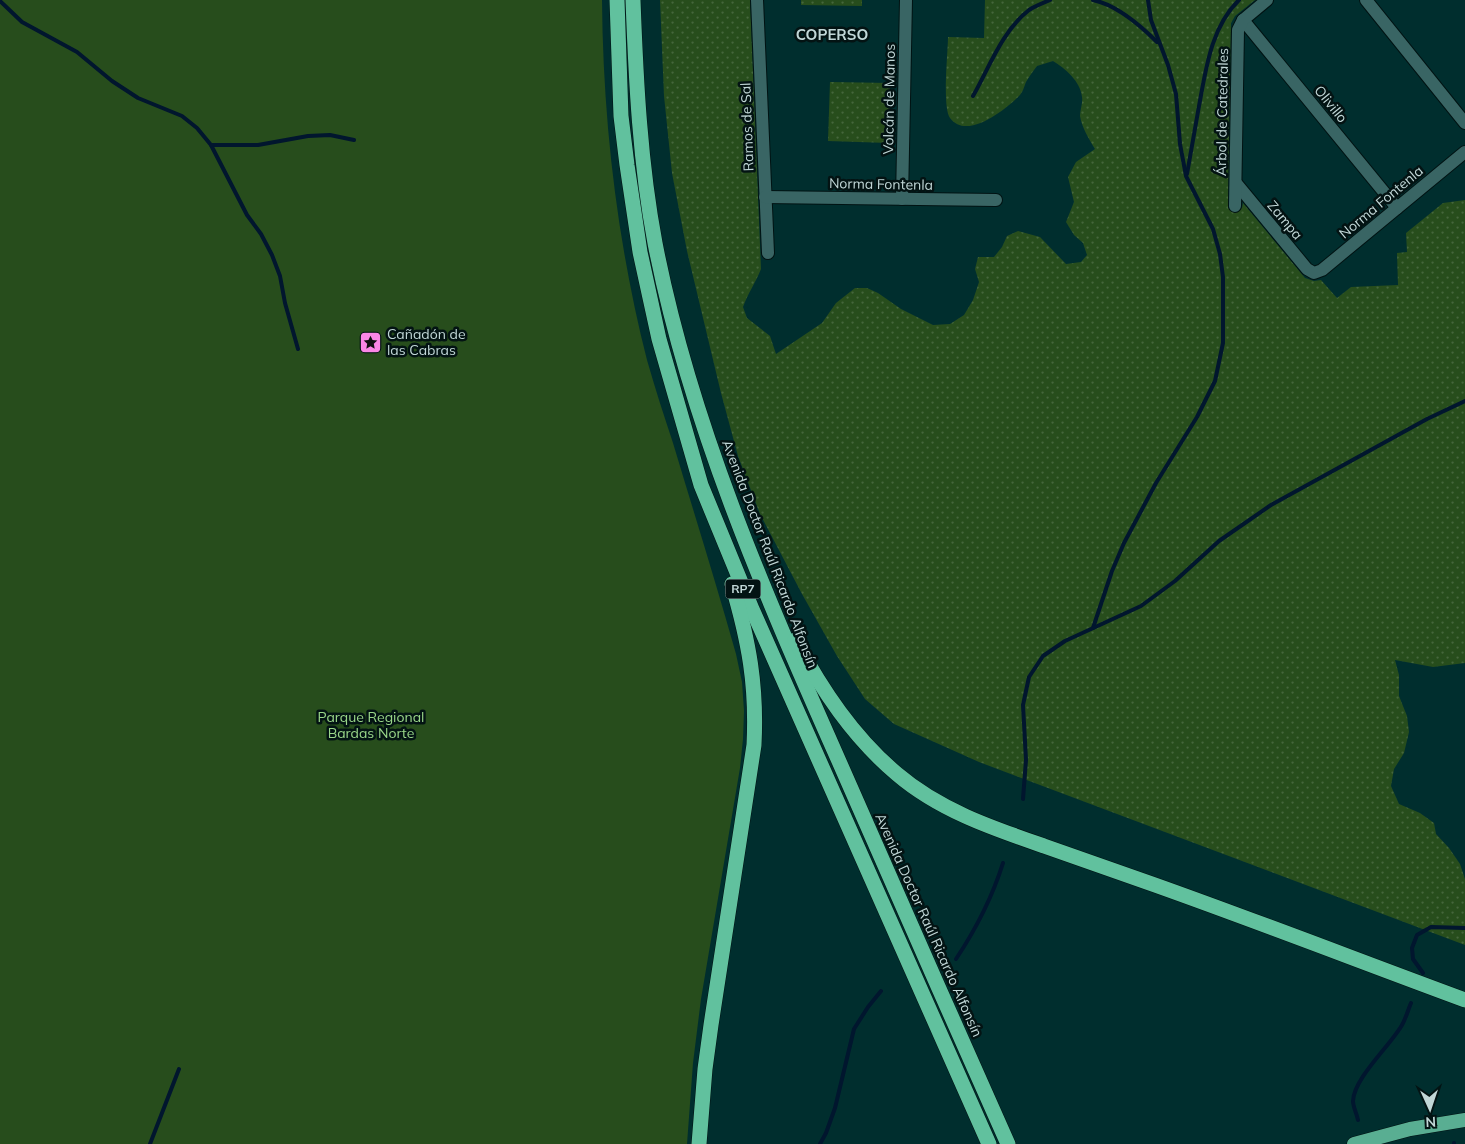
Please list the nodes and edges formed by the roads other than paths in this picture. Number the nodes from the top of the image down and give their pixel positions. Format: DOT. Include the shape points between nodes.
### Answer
graph roads {
  1 [pos="617,0"];
  2 [pos="633,0"];
  3 [pos="757,0"];
  4 [pos="906,0"];
  5 [pos="1267,0"];
  6 [pos="1366,0"];
  7 [pos="1243,20"];
  8 [pos="1465,123"];
  9 [pos="1465,152"];
  10 [pos="1236,183"];
  11 [pos="765,197"];
  12 [pos="902,199"];
  13 [pos="996,200"];
  14 [pos="1235,206"];
  15 [pos="1396,208"];
  16 [pos="768,253"];
  17 [pos="1314,273"];
  18 [pos="701,485"];
  19 [pos="754,564"];
  20 [pos="1465,1000"];
  21 [pos="1465,1120"];
  22 [pos="699,1144"];
  23 [pos="989,1144"];
  24 [pos="1008,1144"];
  25 [pos="1354,1144"];
  1 -- 18 [label="highway, RP7" via="622,116 633,211 648,295"];
  2 -- 19 [label="highway, Avenida Doctor Raúl Ricardo Alfonsín / RP7" via="643,159 664,285 696,403"];
  3 -- 11 [label="street, Ramos de Sal"];
  4 -- 12 [label="street, Volcán de Manos"];
  5 -- 7 [label="street"];
  6 -- 8 [label="street"];
  7 -- 10 [label="street, Árbol de Catedrales" via="1238,36"];
  7 -- 15 [label="street, Olivillo"];
  9 -- 15 [label="street, Norma Fontenla"];
  10 -- 14 [label="street, Árbol de Catedrales"];
  10 -- 17 [label="street, Zampa" via="1306,269"];
  11 -- 12 [label="street, Norma Fontenla"];
  11 -- 16 [label="street, Ramos de Sal"];
  12 -- 13 [label="street, Norma Fontenla"];
  15 -- 17 [label="street, Norma Fontenla" via="1322,270"];
  18 -- 22 [label="highway" via="745,630 756,714 750,780 705,1069"];
  18 -- 23 [label="highway, RP7" via="752,609"];
  19 -- 20 [label="highway" via="830,700 862,740 918,790 988,826"];
  19 -- 24 [label="highway, Avenida Doctor Raúl Ricardo Alfonsín / RP7"];
  21 -- 25 [label="highway"];
}
